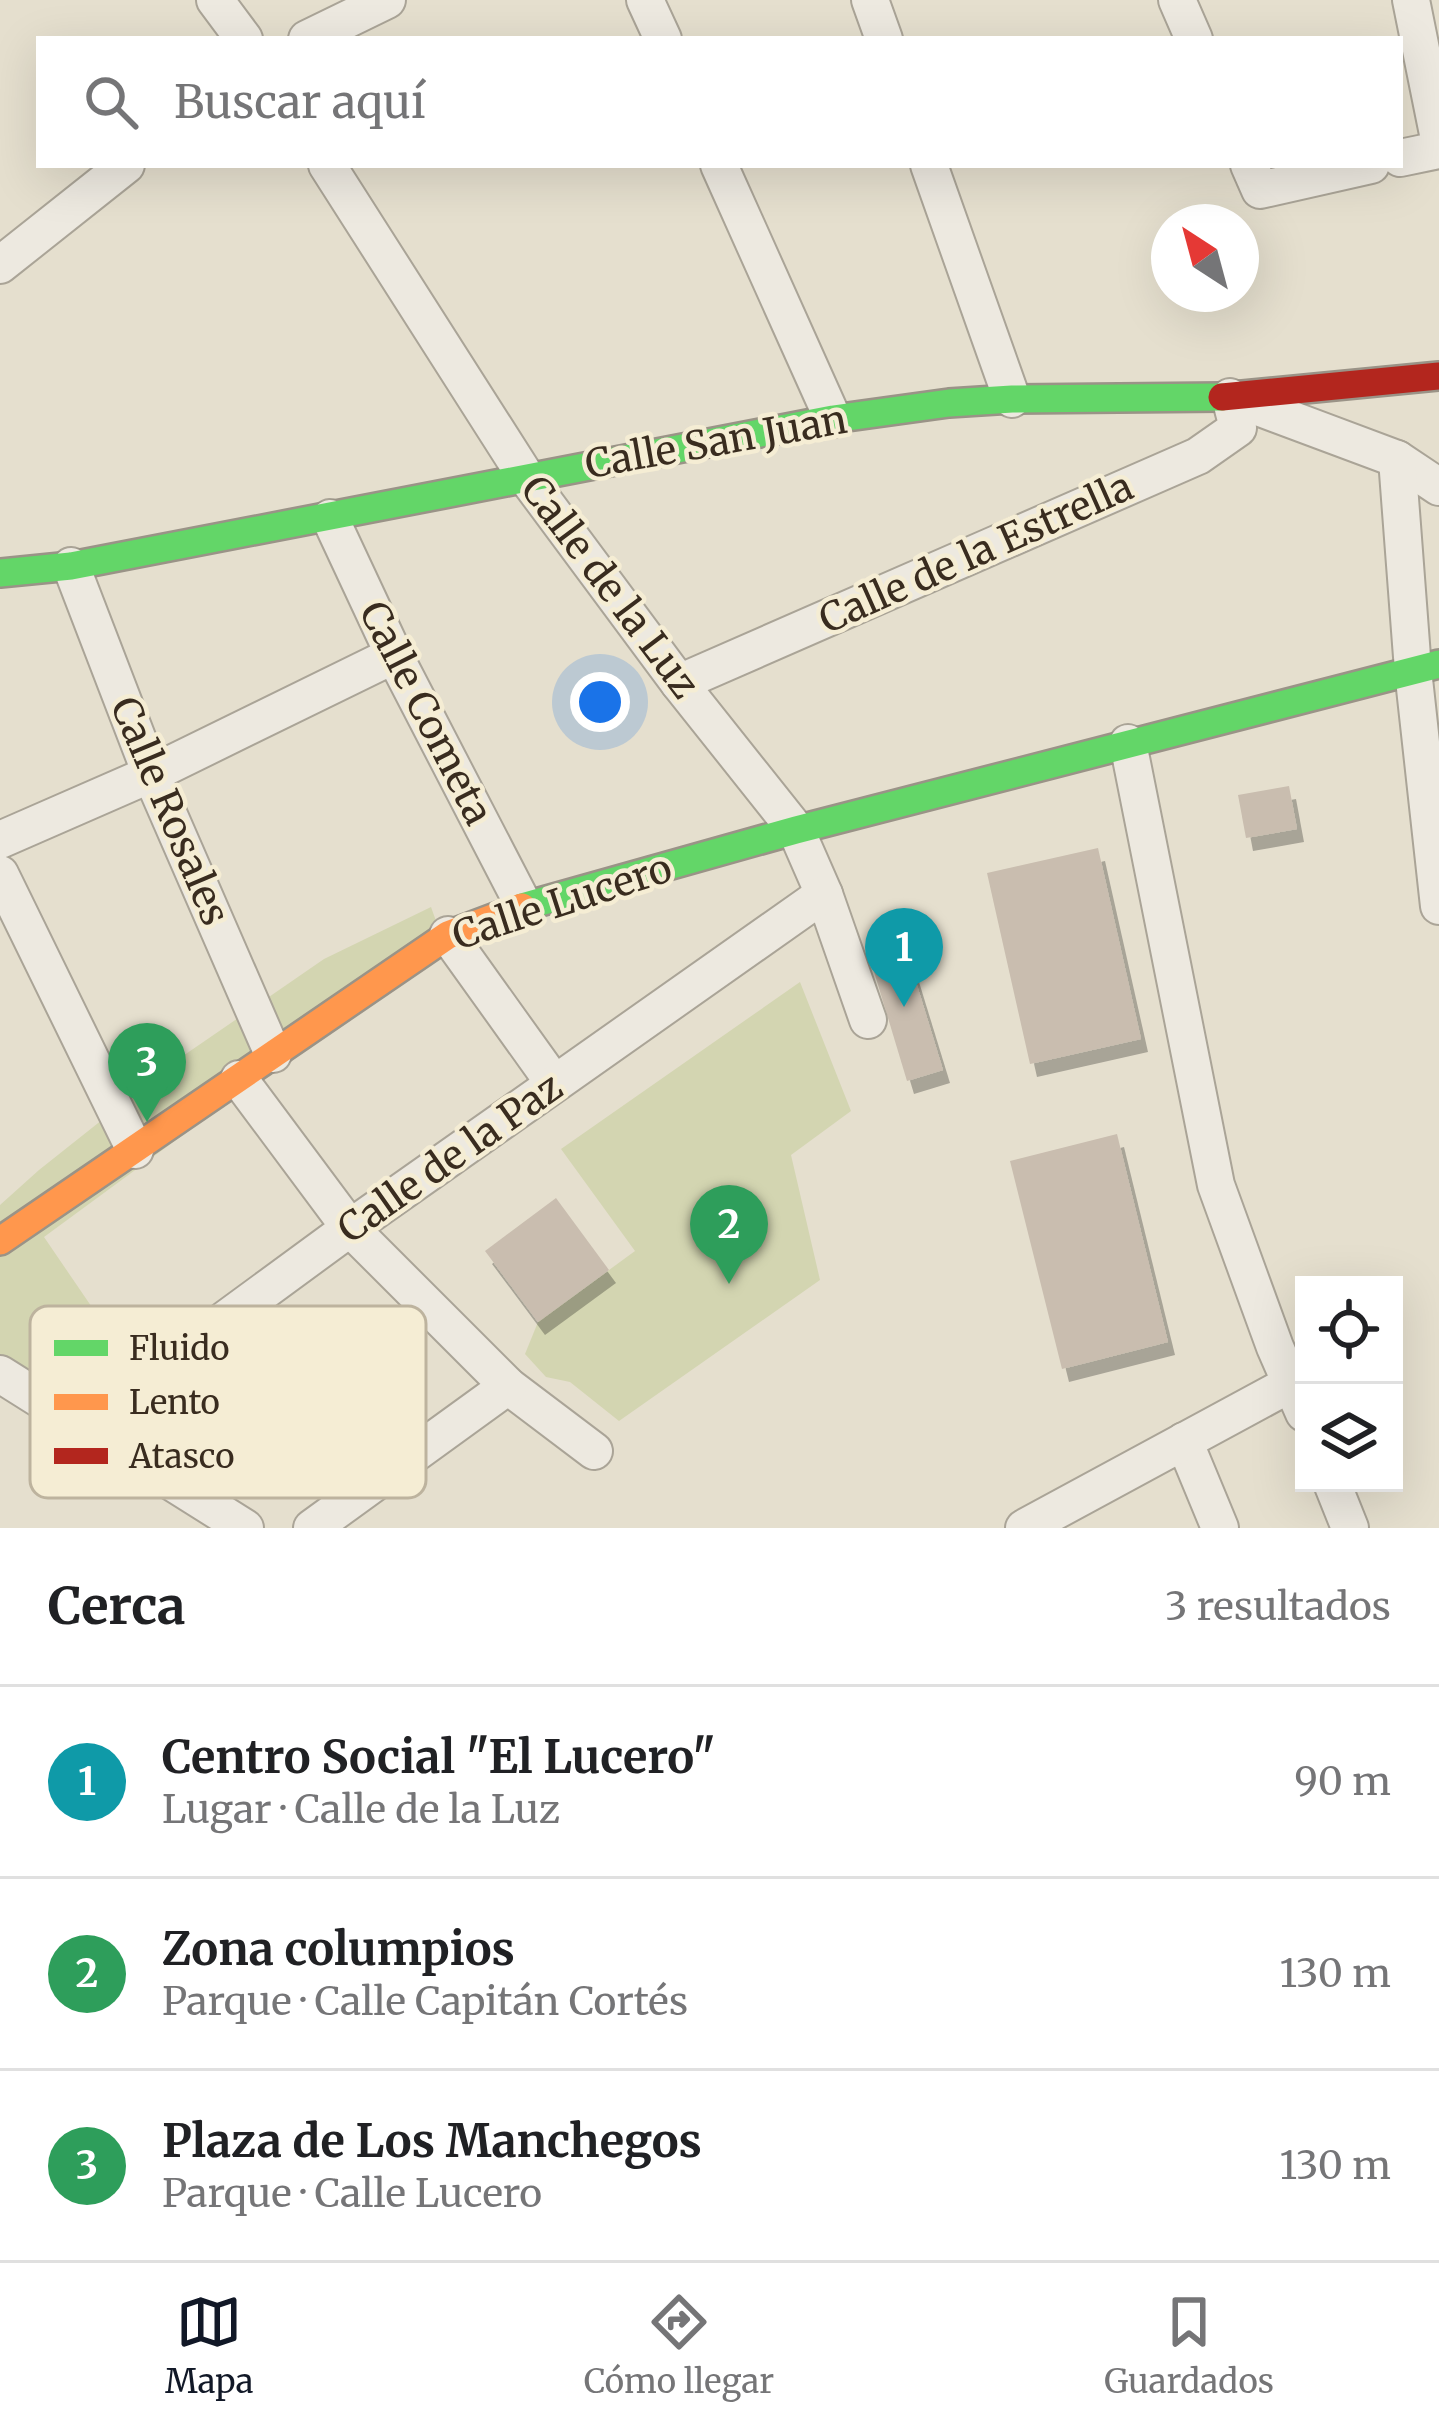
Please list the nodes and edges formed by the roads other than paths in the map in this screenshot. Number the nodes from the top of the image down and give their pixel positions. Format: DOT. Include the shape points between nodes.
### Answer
graph roads {
  1 [pos="215,0"];
  2 [pos="387,0"];
  3 [pos="645,0"];
  4 [pos="870,0"];
  5 [pos="1177,0"];
  6 [pos="1412,0"];
  7 [pos="242,36"];
  8 [pos="313,36"];
  9 [pos="662,36"];
  10 [pos="883,36"];
  11 [pos="1193,36"];
  12 [pos="1439,139"];
  13 [pos="1439,150"];
  14 [pos="1403,157"];
  15 [pos="122,168"];
  16 [pos="329,168"];
  17 [pos="720,168"];
  18 [pos="930,168"];
  19 [pos="1342,168"];
  20 [pos="1255,177"];
  21 [pos="0,265"];
  22 [pos="1439,376"];
  23 [pos="1230,397"];
  24 [pos="1012,399"];
  25 [pos="833,419"];
  26 [pos="1397,459"];
  27 [pos="526,477"];
  28 [pos="1439,487"];
  29 [pos="330,518"];
  30 [pos="71,566"];
  31 [pos="0,573"];
  32 [pos="394,655"];
  33 [pos="1426,667"];
  34 [pos="679,683"];
  35 [pos="1128,743"];
  36 [pos="151,774"];
  37 [pos="796,830"];
  38 [pos="0,840"];
  39 [pos="0,874"];
  40 [pos="824,894"];
  41 [pos="524,906"];
  42 [pos="1439,906"];
  43 [pos="448,935"];
  44 [pos="868,1020"];
  45 [pos="273,1054"];
  46 [pos="239,1079"];
  47 [pos="554,1084"];
  48 [pos="135,1150"];
  49 [pos="350,1228"];
  50 [pos="0,1241"];
  51 [pos="244,1306"];
  52 [pos="0,1374"];
  53 [pos="508,1386"];
  54 [pos="1295,1391"];
  55 [pos="30,1394"];
  56 [pos="1295,1399"];
  57 [pos="1184,1442"];
  58 [pos="426,1445"];
  59 [pos="594,1450"];
  60 [pos="1336,1492"];
  61 [pos="196,1498"];
  62 [pos="353,1498"];
  63 [pos="245,1528"];
  64 [pos="312,1528"];
  65 [pos="1024,1528"];
  66 [pos="1220,1528"];
  67 [pos="1350,1528"];
  1 -- 7 [label="street"];
  2 -- 8 [label="street"];
  3 -- 9 [label="street"];
  4 -- 10 [label="street"];
  5 -- 11 [label="street"];
  6 -- 12 [label="street"];
  13 -- 14 [label="street"];
  15 -- 21 [label="street"];
  16 -- 27 [label="street, Calle de la Luz"];
  17 -- 25 [label="street"];
  18 -- 24 [label="street"];
  19 -- 20 [label="street"];
  22 -- 23 [label="street, Calle San Juan"];
  23 -- 24 [label="street, Calle San Juan"];
  23 -- 26 [label="street"];
  23 -- 34 [label="street, Calle de la Estrella" via="1238,428 1198,456"];
  24 -- 25 [label="street, Calle San Juan"];
  25 -- 27 [label="street, Calle San Juan"];
  26 -- 28 [label="street"];
  26 -- 33 [label="street"];
  27 -- 29 [label="street, Calle San Juan"];
  27 -- 34 [label="street, Calle de la Luz"];
  29 -- 30 [label="street, Calle San Juan"];
  29 -- 32 [label="street, Calle Cometa"];
  30 -- 31 [label="street, Calle San Juan"];
  30 -- 36 [label="street, Calle Rosales"];
  32 -- 36 [label="street"];
  32 -- 41 [label="street, Calle Cometa"];
  33 -- 35 [label="street, Calle Lucero"];
  33 -- 42 [label="street"];
  34 -- 37 [label="street, Calle de la Luz"];
  35 -- 37 [label="street, Calle Lucero"];
  35 -- 54 [label="street" via="1216,1185"];
  36 -- 38 [label="street"];
  36 -- 45 [label="street, Calle Rosales"];
  37 -- 40 [label="street, Calle de la Luz"];
  37 -- 41 [label="street, Calle Lucero"];
  39 -- 48 [label="street"];
  40 -- 44 [label="street, Calle de la Luz"];
  40 -- 47 [label="street, Calle de la Paz"];
  41 -- 43 [label="street, Calle Lucero"];
  43 -- 45 [label="street, Calle Lucero"];
  43 -- 47 [label="street"];
  45 -- 46 [label="street, Calle Lucero"];
  46 -- 48 [label="street, Calle Lucero"];
  46 -- 49 [label="street"];
  47 -- 49 [label="street, Calle de la Paz"];
  48 -- 50 [label="street, Calle Lucero"];
  49 -- 51 [label="street, Calle de la Paz"];
  49 -- 53 [label="street"];
  52 -- 55 [label="street"];
  53 -- 58 [label="street"];
  53 -- 59 [label="street"];
  56 -- 57 [label="street"];
  57 -- 65 [label="street"];
  57 -- 66 [label="street"];
  60 -- 67 [label="street"];
  61 -- 63 [label="street"];
  62 -- 64 [label="street"];
}
